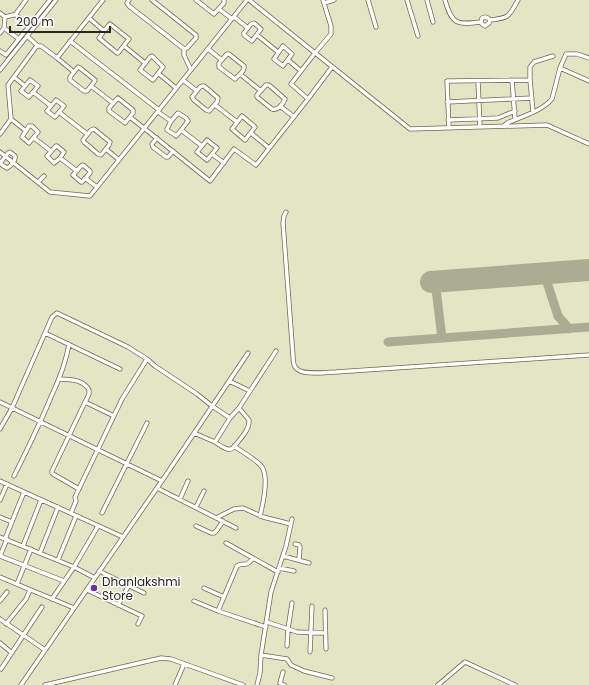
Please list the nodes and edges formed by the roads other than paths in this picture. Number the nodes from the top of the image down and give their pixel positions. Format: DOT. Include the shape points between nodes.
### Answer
graph roads {
  1 [pos="26,0"];
  2 [pos="50,0"];
  3 [pos="56,0"];
  4 [pos="103,0"];
  5 [pos="129,0"];
  6 [pos="152,0"];
  7 [pos="196,0"];
  8 [pos="224,0"];
  9 [pos="248,0"];
  10 [pos="334,0"];
  11 [pos="368,0"];
  12 [pos="406,0"];
  13 [pos="427,0"];
  14 [pos="445,0"];
  15 [pos="518,0"];
  16 [pos="324,1"];
  17 [pos="219,9"];
  18 [pos="0,13"];
  19 [pos="15,15"];
  20 [pos="5,17"];
  21 [pos="89,18"];
  22 [pos="233,18"];
  23 [pos="433,22"];
  24 [pos="29,26"];
  25 [pos="376,27"];
  26 [pos="4,28"];
  27 [pos="248,28"];
  28 [pos="104,30"];
  29 [pos="0,33"];
  30 [pos="257,35"];
  31 [pos="27,36"];
  32 [pos="418,36"];
  33 [pos="19,39"];
  34 [pos="70,41"];
  35 [pos="38,46"];
  36 [pos="124,46"];
  37 [pos="184,49"];
  38 [pos="208,49"];
  39 [pos="0,50"];
  40 [pos="278,52"];
  41 [pos="314,53"];
  42 [pos="553,56"];
  43 [pos="57,58"];
  44 [pos="589,58"];
  45 [pos="222,60"];
  46 [pos="288,60"];
  47 [pos="145,63"];
  48 [pos="332,67"];
  49 [pos="560,68"];
  50 [pos="0,70"];
  51 [pos="191,70"];
  52 [pos="301,71"];
  53 [pos="74,72"];
  54 [pos="158,74"];
  55 [pos="240,74"];
  56 [pos="14,77"];
  57 [pos="183,80"];
  58 [pos="512,80"];
  59 [pos="530,80"];
  60 [pos="478,81"];
  61 [pos="589,81"];
  62 [pos="25,86"];
  63 [pos="91,86"];
  64 [pos="176,88"];
  65 [pos="197,91"];
  66 [pos="261,91"];
  67 [pos="33,92"];
  68 [pos="532,98"];
  69 [pos="308,99"];
  70 [pos="513,99"];
  71 [pos="480,100"];
  72 [pos="448,102"];
  73 [pos="113,103"];
  74 [pos="215,105"];
  75 [pos="51,106"];
  76 [pos="280,106"];
  77 [pos="158,111"];
  78 [pos="515,111"];
  79 [pos="59,112"];
  80 [pos="533,112"];
  81 [pos="130,117"];
  82 [pos="294,117"];
  83 [pos="516,119"];
  84 [pos="11,120"];
  85 [pos="448,120"];
  86 [pos="480,120"];
  87 [pos="171,121"];
  88 [pos="237,122"];
  89 [pos="504,126"];
  90 [pos="480,127"];
  91 [pos="449,128"];
  92 [pos="144,129"];
  93 [pos="181,130"];
  94 [pos="26,131"];
  95 [pos="251,133"];
  96 [pos="0,134"];
  97 [pos="87,134"];
  98 [pos="34,138"];
  99 [pos="157,138"];
  100 [pos="589,144"];
  101 [pos="202,146"];
  102 [pos="269,148"];
  103 [pos="106,149"];
  104 [pos="51,151"];
  105 [pos="173,151"];
  106 [pos="0,152"];
  107 [pos="212,154"];
  108 [pos="5,156"];
  109 [pos="60,158"];
  110 [pos="119,160"];
  111 [pos="13,162"];
  112 [pos="224,163"];
  113 [pos="77,171"];
  114 [pos="44,176"];
  115 [pos="85,178"];
  116 [pos="38,182"];
  117 [pos="97,187"];
  118 [pos="286,212"];
  119 [pos="45,332"];
  120 [pos="69,344"];
  121 [pos="276,351"];
  122 [pos="248,353"];
  123 [pos="589,355"];
  124 [pos="147,359"];
  125 [pos="120,369"];
  126 [pos="59,379"];
  127 [pos="229,381"];
  128 [pos="250,391"];
  129 [pos="0,402"];
  130 [pos="85,402"];
  131 [pos="212,406"];
  132 [pos="12,408"];
  133 [pos="240,408"];
  134 [pos="114,416"];
  135 [pos="230,418"];
  136 [pos="41,422"];
  137 [pos="147,423"];
  138 [pos="0,429"];
  139 [pos="194,433"];
  140 [pos="69,436"];
  141 [pos="215,442"];
  142 [pos="234,446"];
  143 [pos="98,450"];
  144 [pos="127,464"];
  145 [pos="14,476"];
  146 [pos="0,481"];
  147 [pos="162,481"];
  148 [pos="188,481"];
  149 [pos="7,484"];
  150 [pos="157,488"];
  151 [pos="79,489"];
  152 [pos="204,491"];
  153 [pos="24,492"];
  154 [pos="0,499"];
  155 [pos="180,499"];
  156 [pos="42,500"];
  157 [pos="58,507"];
  158 [pos="196,507"];
  159 [pos="71,513"];
  160 [pos="102,513"];
  161 [pos="76,516"];
  162 [pos="260,516"];
  163 [pos="0,517"];
  164 [pos="216,518"];
  165 [pos="292,519"];
  166 [pos="223,521"];
  167 [pos="12,522"];
  168 [pos="291,524"];
  169 [pos="98,526"];
  170 [pos="196,526"];
  171 [pos="236,528"];
  172 [pos="0,537"];
  173 [pos="123,537"];
  174 [pos="6,539"];
  175 [pos="226,543"];
  176 [pos="295,544"];
  177 [pos="23,546"];
  178 [pos="31,549"];
  179 [pos="40,553"];
  180 [pos="0,556"];
  181 [pos="283,556"];
  182 [pos="253,558"];
  183 [pos="58,560"];
  184 [pos="299,560"];
  185 [pos="309,564"];
  186 [pos="24,565"];
  187 [pos="74,567"];
  188 [pos="278,570"];
  189 [pos="99,571"];
  190 [pos="294,572"];
  191 [pos="0,577"];
  192 [pos="95,578"];
  193 [pos="64,582"];
  194 [pos="17,584"];
  195 [pos="129,586"];
  196 [pos="204,588"];
  197 [pos="30,590"];
  198 [pos="87,590"];
  199 [pos="7,592"];
  200 [pos="144,593"];
  201 [pos="224,597"];
  202 [pos="52,599"];
  203 [pos="0,601"];
  204 [pos="194,601"];
  205 [pos="292,603"];
  206 [pos="118,605"];
  207 [pos="312,606"];
  208 [pos="42,607"];
  209 [pos="74,608"];
  210 [pos="325,610"];
  211 [pos="218,611"];
  212 [pos="0,619"];
  213 [pos="6,624"];
  214 [pos="138,624"];
  215 [pos="266,624"];
  216 [pos="288,629"];
  217 [pos="311,632"];
  218 [pos="325,633"];
  219 [pos="24,636"];
  220 [pos="0,644"];
  221 [pos="287,646"];
  222 [pos="326,649"];
  223 [pos="45,650"];
  224 [pos="310,652"];
  225 [pos="12,653"];
  226 [pos="261,655"];
  227 [pos="184,664"];
  228 [pos="0,669"];
  229 [pos="283,672"];
  230 [pos="332,678"];
  231 [pos="21,685"];
  232 [pos="45,685"];
  233 [pos="175,685"];
  234 [pos="242,685"];
  235 [pos="257,685"];
  236 [pos="284,685"];
  237 [pos="438,685"];
  238 [pos="515,685"];
  1 -- 19 [label="street"];
  2 -- 24 [label="street"];
  3 -- 31 [label="street"];
  4 -- 21 [label="street"];
  5 -- 37 [label="street" via="129,6"];
  6 -- 37 [label="street" via="196,35"];
  7 -- 17 [label="street" via="213,14"];
  8 -- 17 [label="street"];
  9 -- 22 [label="street"];
  9 -- 41 [label="street"];
  10 -- 16 [label="street"];
  11 -- 25 [label="street"];
  12 -- 32 [label="street"];
  13 -- 23 [label="street"];
  14 -- 15 [label="street" via="448,12 455,21 465,24 481,22 485,26 490,20 509,16"];
  16 -- 41 [label="street" via="332,32"];
  17 -- 22 [label="street"];
  18 -- 20 [label="street"];
  19 -- 20 [label="street"];
  19 -- 24 [label="street"];
  20 -- 26 [label="street"];
  21 -- 28 [label="street"];
  21 -- 34 [label="street"];
  22 -- 27 [label="street"];
  22 -- 38 [label="street"];
  24 -- 33 [label="street"];
  26 -- 29 [label="street"];
  26 -- 33 [label="street"];
  27 -- 30 [label="street" via="254,23 261,28"];
  27 -- 30 [label="street" via="244,35 252,41"];
  28 -- 36 [label="street" via="110,24 128,38 129,41"];
  28 -- 36 [label="street" via="100,39 117,53"];
  30 -- 40 [label="street"];
  31 -- 35 [label="street"];
  31 -- 50 [label="street"];
  33 -- 39 [label="street" via="6,55"];
  34 -- 43 [label="street"];
  34 -- 77 [label="street"];
  35 -- 43 [label="street"];
  35 -- 56 [label="street"];
  36 -- 47 [label="street"];
  37 -- 51 [label="street"];
  38 -- 45 [label="street"];
  38 -- 51 [label="street"];
  40 -- 46 [label="street" via="274,58 283,66"];
  40 -- 46 [label="street" via="283,46 292,54"];
  41 -- 48 [label="street"];
  41 -- 52 [label="street"];
  42 -- 59 [label="street" via="532,64"];
  43 -- 53 [label="street"];
  44 -- 49 [label="street" via="566,54"];
  45 -- 55 [label="street" via="219,67 234,79"];
  45 -- 55 [label="street" via="229,54 244,66"];
  46 -- 52 [label="street"];
  47 -- 54 [label="street" via="141,71 153,80"];
  47 -- 54 [label="street" via="151,56 163,65"];
  48 -- 69 [label="street"];
  48 -- 91 [label="street" via="410,129"];
  49 -- 61 [label="street"];
  49 -- 80 [label="street" via="552,99"];
  51 -- 57 [label="street"];
  52 -- 69 [label="street" via="291,84"];
  53 -- 63 [label="street" via="78,67 94,79"];
  53 -- 63 [label="street" via="70,78 75,84 86,91"];
  54 -- 64 [label="street"];
  55 -- 66 [label="street"];
  56 -- 62 [label="street"];
  56 -- 84 [label="street" via="8,85"];
  57 -- 64 [label="street"];
  57 -- 65 [label="street"];
  58 -- 59 [label="street"];
  58 -- 60 [label="street"];
  58 -- 70 [label="street"];
  59 -- 68 [label="street"];
  60 -- 71 [label="street"];
  60 -- 72 [label="street" via="447,81"];
  62 -- 67 [label="street" via="21,91 29,97"];
  62 -- 67 [label="street" via="30,80 38,86"];
  63 -- 73 [label="street"];
  64 -- 77 [label="street"];
  65 -- 74 [label="street" via="204,86 218,98"];
  65 -- 74 [label="street" via="192,97 206,110 209,111"];
  66 -- 76 [label="street" via="257,96 259,99 272,109 276,110"];
  66 -- 76 [label="street" via="269,85 285,99"];
  67 -- 75 [label="street"];
  68 -- 70 [label="street"];
  68 -- 80 [label="street"];
  69 -- 82 [label="street"];
  70 -- 71 [label="street"];
  70 -- 78 [label="street"];
  71 -- 72 [label="street"];
  71 -- 86 [label="street"];
  72 -- 85 [label="street"];
  73 -- 81 [label="street" via="119,99 133,110 134,113"];
  73 -- 81 [label="street" via="109,110 124,122"];
  74 -- 88 [label="street"];
  75 -- 79 [label="street" via="47,111 55,117"];
  75 -- 79 [label="street" via="56,100 64,106"];
  76 -- 82 [label="street"];
  77 -- 87 [label="street"];
  77 -- 92 [label="street"];
  78 -- 83 [label="street"];
  78 -- 86 [label="street" via="498,118"];
  79 -- 97 [label="street"];
  80 -- 83 [label="street"];
  81 -- 92 [label="street"];
  82 -- 102 [label="street"];
  83 -- 89 [label="street"];
  84 -- 94 [label="street"];
  84 -- 96 [label="street"];
  85 -- 86 [label="street"];
  85 -- 91 [label="street"];
  86 -- 90 [label="street"];
  87 -- 93 [label="street" via="167,130 176,136"];
  87 -- 93 [label="street" via="178,113 186,118 188,122"];
  88 -- 95 [label="street" via="242,116 255,128"];
  88 -- 95 [label="street" via="232,129 245,140"];
  89 -- 90 [label="street"];
  89 -- 100 [label="street" via="547,125"];
  90 -- 91 [label="street"];
  92 -- 99 [label="street"];
  92 -- 110 [label="street"];
  93 -- 101 [label="street"];
  94 -- 98 [label="street" via="22,137 28,143"];
  94 -- 98 [label="street" via="29,126 37,131"];
  95 -- 102 [label="street"];
  97 -- 103 [label="street" via="92,129 109,141"];
  97 -- 103 [label="street" via="83,141 98,154 102,154"];
  98 -- 104 [label="street"];
  99 -- 105 [label="street"];
  99 -- 105 [label="street" via="152,144 153,147 166,158"];
  101 -- 107 [label="street" via="197,152 207,160"];
  101 -- 107 [label="street" via="207,140 217,148"];
  102 -- 112 [label="street" via="256,165 234,150"];
  103 -- 110 [label="street"];
  104 -- 109 [label="street" via="47,157 53,163"];
  104 -- 109 [label="street" via="57,146 64,152"];
  105 -- 112 [label="street" via="210,181"];
  106 -- 108 [label="street"];
  107 -- 112 [label="street"];
  108 -- 111 [label="street"];
  108 -- 111 [label="street" via="11,152 16,157"];
  108 -- 111 [label="street" via="1,162 4,166 8,168"];
  109 -- 113 [label="street"];
  110 -- 117 [label="street"];
  111 -- 116 [label="street"];
  113 -- 115 [label="street" via="74,176 80,182"];
  113 -- 115 [label="street" via="83,165 89,170 90,173"];
  114 -- 116 [label="street"];
  115 -- 117 [label="street"];
  116 -- 117 [label="street" via="50,192 90,196"];
  118 -- 123 [label="street" via="283,223 293,356 296,369 302,372 336,372"];
  119 -- 120 [label="street"];
  119 -- 124 [label="street" via="52,317 57,313 128,347"];
  119 -- 132 [label="street"];
  120 -- 125 [label="street"];
  120 -- 126 [label="street"];
  121 -- 128 [label="street"];
  122 -- 127 [label="street"];
  124 -- 131 [label="street"];
  124 -- 134 [label="street"];
  126 -- 130 [label="street" via="85,384 90,390"];
  126 -- 136 [label="street"];
  127 -- 128 [label="street"];
  127 -- 131 [label="street"];
  128 -- 133 [label="street"];
  129 -- 132 [label="street"];
  130 -- 134 [label="street"];
  130 -- 140 [label="street"];
  131 -- 135 [label="street"];
  131 -- 139 [label="street"];
  132 -- 136 [label="street"];
  132 -- 138 [label="street"];
  133 -- 135 [label="street"];
  133 -- 142 [label="street" via="250,423"];
  134 -- 143 [label="street"];
  135 -- 141 [label="street"];
  136 -- 140 [label="street"];
  136 -- 145 [label="street"];
  137 -- 144 [label="street"];
  139 -- 141 [label="street"];
  139 -- 147 [label="street"];
  140 -- 143 [label="street"];
  140 -- 151 [label="street" via="52,473"];
  141 -- 142 [label="street" via="230,450"];
  142 -- 162 [label="street" via="260,465 264,471"];
  143 -- 144 [label="street"];
  143 -- 151 [label="street"];
  144 -- 147 [label="street"];
  144 -- 160 [label="street"];
  146 -- 149 [label="street"];
  147 -- 150 [label="street"];
  148 -- 155 [label="street"];
  149 -- 153 [label="street"];
  149 -- 154 [label="street"];
  150 -- 155 [label="street"];
  150 -- 173 [label="street"];
  151 -- 159 [label="street"];
  152 -- 158 [label="street"];
  153 -- 156 [label="street"];
  153 -- 167 [label="street"];
  155 -- 158 [label="street"];
  156 -- 157 [label="street"];
  156 -- 177 [label="street"];
  157 -- 159 [label="street"];
  157 -- 179 [label="street"];
  158 -- 164 [label="street"];
  159 -- 161 [label="street"];
  161 -- 169 [label="street"];
  161 -- 183 [label="street"];
  162 -- 164 [label="street" via="238,508"];
  162 -- 168 [label="street"];
  163 -- 167 [label="street"];
  164 -- 166 [label="street"];
  165 -- 168 [label="street"];
  166 -- 170 [label="street" via="214,533"];
  166 -- 171 [label="street"];
  167 -- 174 [label="street"];
  168 -- 181 [label="street"];
  169 -- 173 [label="street"];
  169 -- 187 [label="street"];
  172 -- 174 [label="street"];
  173 -- 189 [label="street"];
  174 -- 177 [label="street"];
  174 -- 180 [label="street"];
  175 -- 182 [label="street"];
  176 -- 184 [label="street" via="300,547"];
  177 -- 178 [label="street"];
  178 -- 179 [label="street"];
  178 -- 186 [label="street"];
  179 -- 183 [label="street"];
  180 -- 186 [label="street"];
  181 -- 184 [label="street"];
  181 -- 188 [label="street"];
  182 -- 188 [label="street"];
  182 -- 201 [label="street" via="248,564 237,566"];
  183 -- 187 [label="street"];
  184 -- 185 [label="street"];
  186 -- 193 [label="street"];
  186 -- 194 [label="street"];
  187 -- 192 [label="street"];
  187 -- 193 [label="street"];
  188 -- 190 [label="street"];
  188 -- 215 [label="street" via="271,592"];
  189 -- 192 [label="street"];
  189 -- 195 [label="street"];
  191 -- 194 [label="street"];
  192 -- 198 [label="street"];
  193 -- 202 [label="street"];
  194 -- 197 [label="street"];
  195 -- 200 [label="street"];
  195 -- 206 [label="street"];
  196 -- 201 [label="street"];
  197 -- 202 [label="street"];
  197 -- 213 [label="street"];
  198 -- 206 [label="street"];
  198 -- 209 [label="street"];
  199 -- 203 [label="street"];
  201 -- 211 [label="street"];
  202 -- 209 [label="street"];
  204 -- 211 [label="street"];
  205 -- 216 [label="street"];
  206 -- 214 [label="street" via="142,616"];
  207 -- 217 [label="street"];
  208 -- 219 [label="street"];
  209 -- 223 [label="street"];
  210 -- 218 [label="street"];
  211 -- 215 [label="street"];
  212 -- 213 [label="street"];
  213 -- 219 [label="street"];
  215 -- 216 [label="street"];
  215 -- 226 [label="street"];
  216 -- 217 [label="street"];
  216 -- 221 [label="street"];
  217 -- 218 [label="street"];
  217 -- 224 [label="street"];
  218 -- 222 [label="street"];
  219 -- 223 [label="street"];
  219 -- 225 [label="street"];
  220 -- 225 [label="street"];
  223 -- 231 [label="street"];
  225 -- 228 [label="street"];
  226 -- 230 [label="street" via="287,659 291,665 304,671"];
  226 -- 235 [label="street"];
  227 -- 232 [label="street" via="161,658"];
  227 -- 233 [label="street"];
  227 -- 234 [label="street"];
  229 -- 236 [label="street" via="280,683"];
  237 -- 238 [label="street" via="464,662"];
}
